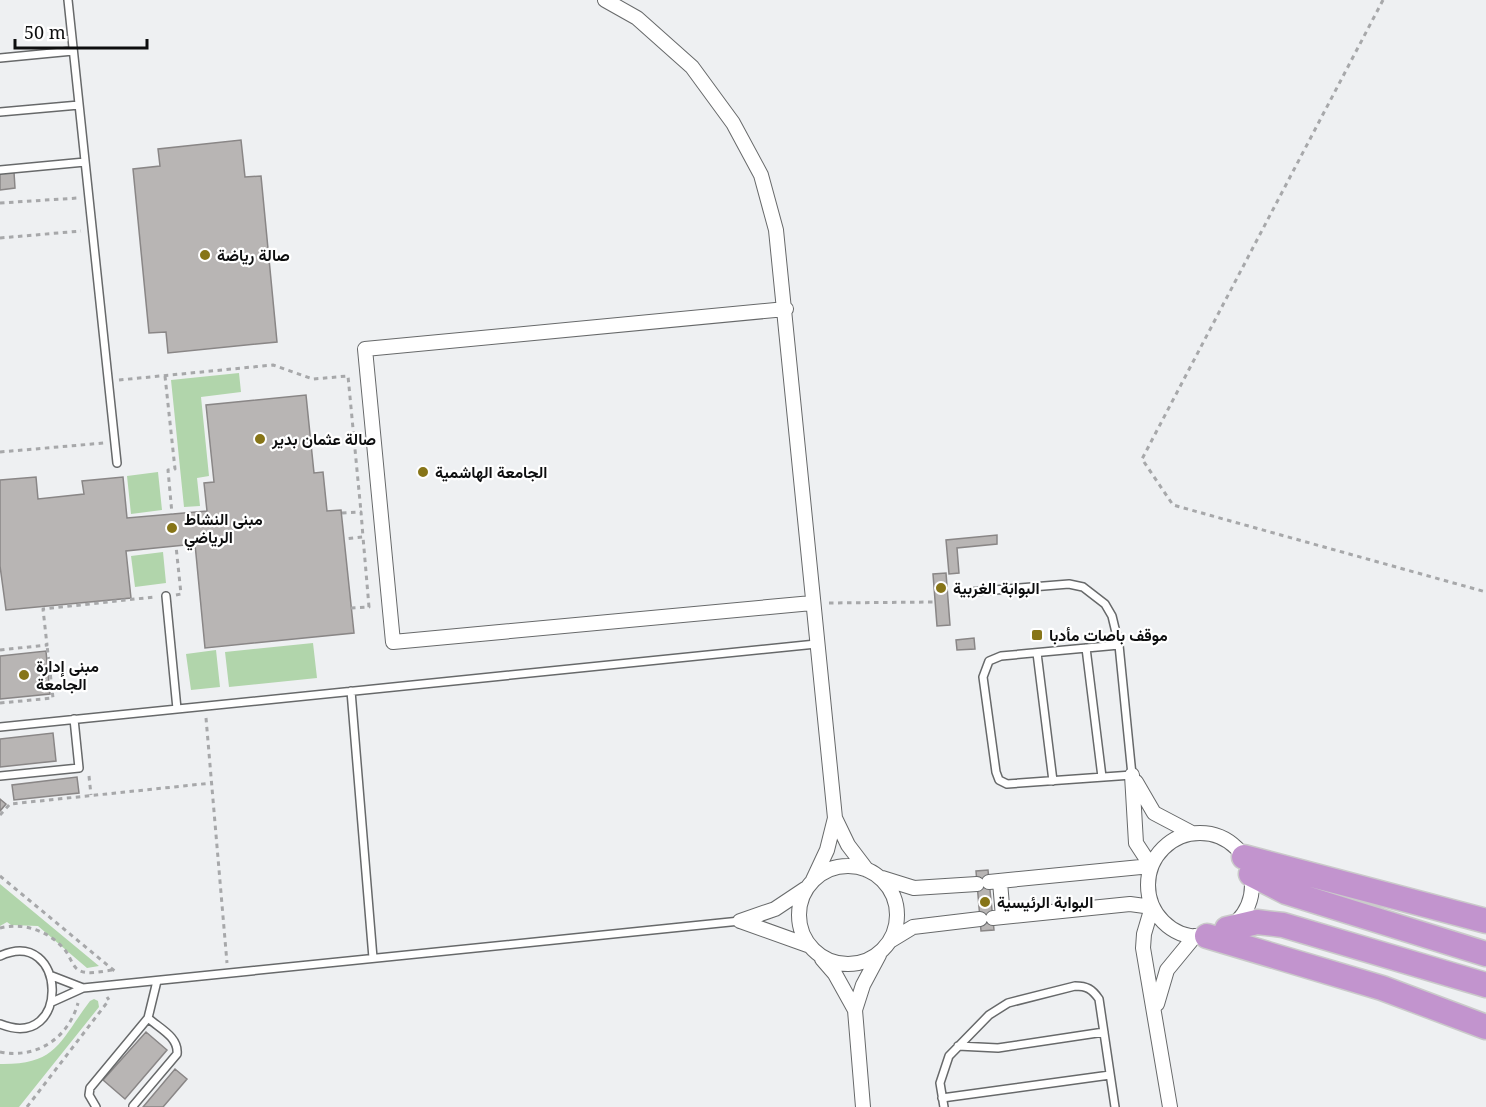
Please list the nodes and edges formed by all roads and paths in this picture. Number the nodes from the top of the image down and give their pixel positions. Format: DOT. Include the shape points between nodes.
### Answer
graph roads {
  1 [pos="68,0"];
  2 [pos="605,0"];
  3 [pos="1383,0"];
  4 [pos="73,51"];
  5 [pos="0,58"];
  6 [pos="79,105"];
  7 [pos="0,112"];
  8 [pos="85,162"];
  9 [pos="0,170"];
  10 [pos="88,197"];
  11 [pos="0,203"];
  12 [pos="92,230"];
  13 [pos="0,238"];
  14 [pos="786,309"];
  15 [pos="165,376"];
  16 [pos="108,381"];
  17 [pos="114,442"];
  18 [pos="0,452"];
  19 [pos="117,463"];
  20 [pos="361,512"];
  21 [pos="342,513"];
  22 [pos="172,514"];
  23 [pos="363,537"];
  24 [pos="344,539"];
  25 [pos="176,546"];
  26 [pos="970,592"];
  27 [pos="1486,592"];
  28 [pos="166,596"];
  29 [pos="935,602"];
  30 [pos="812,603"];
  31 [pos="351,608"];
  32 [pos="816,644"];
  33 [pos="47,645"];
  34 [pos="1119,645"];
  35 [pos="1086,648"];
  36 [pos="0,650"];
  37 [pos="1037,653"];
  38 [pos="351,691"];
  39 [pos="0,703"];
  40 [pos="177,709"];
  41 [pos="206,713"];
  42 [pos="74,719"];
  43 [pos="0,727"];
  44 [pos="89,772"];
  45 [pos="1132,775"];
  46 [pos="0,776"];
  47 [pos="1102,777"];
  48 [pos="1053,782"];
  49 [pos="212,783"];
  50 [pos="92,795"];
  51 [pos="0,815"];
  52 [pos="834,818"];
  53 [pos="1192,833"];
  54 [pos="1247,865"];
  55 [pos="1151,866"];
  56 [pos="867,870"];
  57 [pos="0,876"];
  58 [pos="880,877"];
  59 [pos="989,883"];
  60 [pos="810,884"];
  61 [pos="1152,907"];
  62 [pos="992,918"];
  63 [pos="740,921"];
  64 [pos="1486,921"];
  65 [pos="0,928"];
  66 [pos="1210,934"];
  67 [pos="885,946"];
  68 [pos="813,950"];
  69 [pos="1486,954"];
  70 [pos="0,956"];
  71 [pos="374,958"];
  72 [pos="113,970"];
  73 [pos="228,973"];
  74 [pos="52,976"];
  75 [pos="157,981"];
  76 [pos="130,983"];
  77 [pos="1486,985"];
  78 [pos="83,988"];
  79 [pos="105,995"];
  80 [pos="79,999"];
  81 [pos="52,1002"];
  82 [pos="855,1010"];
  83 [pos="1155,1012"];
  84 [pos="148,1018"];
  85 [pos="0,1024"];
  86 [pos="1486,1027"];
  87 [pos="1104,1032"];
  88 [pos="958,1046"];
  89 [pos="0,1052"];
  90 [pos="1110,1075"];
  91 [pos="942,1098"];
  92 [pos="133,1106"];
  93 [pos="27,1107"];
  94 [pos="96,1107"];
  95 [pos="863,1107"];
  96 [pos="944,1107"];
  97 [pos="1115,1107"];
  98 [pos="1170,1107"];
  1 -- 4 [label="lane"];
  2 -- 14 [label="street" via="637,18 692,67 733,123 764,186 776,230"];
  3 -- 27 [label="path" via="1142,459 1173,505"];
  4 -- 5 [label="lane"];
  4 -- 6 [label="lane"];
  6 -- 7 [label="lane"];
  6 -- 8 [label="lane"];
  8 -- 9 [label="lane"];
  8 -- 10 [label="lane"];
  10 -- 11 [label="path"];
  10 -- 12 [label="lane"];
  12 -- 13 [label="path"];
  12 -- 16 [label="lane"];
  14 -- 30 [label="street"];
  14 -- 30 [label="street" via="365,349 393,642"];
  15 -- 16 [label="path"];
  15 -- 20 [label="path" via="273,365 313,379 348,375"];
  15 -- 22 [label="path" via="175,469 168,470"];
  16 -- 17 [label="lane"];
  17 -- 18 [label="path"];
  17 -- 19 [label="lane"];
  20 -- 21 [label="path"];
  20 -- 23 [label="path"];
  23 -- 24 [label="path"];
  23 -- 31 [label="path" via="369,607"];
  25 -- 28 [label="path" via="181,594"];
  26 -- 34 [label="lane" via="1055,584 1083,587 1105,604"];
  28 -- 33 [label="path" via="43,609"];
  28 -- 40 [label="lane"];
  29 -- 30 [label="path"];
  30 -- 32 [label="street"];
  32 -- 38 [label="lane"];
  32 -- 52 [label="street"];
  33 -- 36 [label="path"];
  33 -- 39 [label="path" via="53,698"];
  34 -- 35 [label="lane"];
  34 -- 45 [label="lane"];
  35 -- 37 [label="lane"];
  35 -- 47 [label="lane"];
  37 -- 48 [label="lane"];
  37 -- 48 [label="lane" via="995,658 985,666 984,683 999,780 1011,785"];
  38 -- 40 [label="lane"];
  38 -- 71 [label="lane"];
  40 -- 42 [label="lane"];
  41 -- 49 [label="path"];
  42 -- 43 [label="lane"];
  42 -- 46 [label="lane" via="79,768"];
  44 -- 50 [label="path"];
  45 -- 47 [label="lane"];
  45 -- 53 [label="street" via="1154,813"];
  45 -- 55 [label="street" via="1136,843"];
  47 -- 48 [label="lane"];
  49 -- 50 [label="path"];
  49 -- 73 [label="path"];
  50 -- 51 [label="path" via="10,804"];
  52 -- 56 [label="street"];
  52 -- 60 [label="street" via="827,850"];
  53 -- 54 [label="street" via="1221,837 1238,849"];
  53 -- 55 [label="street" via="1167,844"];
  54 -- 64 [label="highway"];
  54 -- 66 [label="street" via="1250,901 1241,917"];
  54 -- 69 [label="highway" via="1286,892"];
  55 -- 59 [label="street"];
  55 -- 61 [label="street" via="1147,882"];
  56 -- 58 [label="street"];
  56 -- 60 [label="street" via="838,867"];
  57 -- 72 [label="path"];
  58 -- 59 [label="street" via="914,888"];
  58 -- 67 [label="street" via="896,902 897,922"];
  59 -- 62 [label="street"];
  60 -- 63 [label="street" via="775,909"];
  60 -- 68 [label="street" via="802,897 799,917 800,928"];
  61 -- 62 [label="street" via="1130,904"];
  61 -- 66 [label="street" via="1170,927"];
  61 -- 83 [label="street" via="1143,948"];
  62 -- 67 [label="street" via="914,927"];
  63 -- 68 [label="street"];
  63 -- 71 [label="lane"];
  65 -- 72 [label="path" via="19,926 43,932 63,947 76,968 87,973"];
  66 -- 77 [label="highway" via="1257,922 1283,925"];
  66 -- 83 [label="street" via="1167,970"];
  66 -- 86 [label="highway" via="1382,988"];
  67 -- 68 [label="street" via="873,957 854,964 834,962"];
  67 -- 82 [label="street" via="869,971"];
  68 -- 82 [label="street" via="835,974"];
  70 -- 74 [label="lane" via="28,954 46,966"];
  71 -- 73 [label="lane"];
  72 -- 76 [label="path"];
  73 -- 75 [label="lane"];
  74 -- 78 [label="lane"];
  74 -- 81 [label="lane"];
  75 -- 76 [label="lane"];
  75 -- 84 [label="lane"];
  76 -- 78 [label="lane"];
  78 -- 81 [label="lane"];
  79 -- 93 [label="path" via="109,1000"];
  80 -- 89 [label="path" via="66,1029 47,1046 22,1054"];
  81 -- 85 [label="lane" via="47,1012 29,1025 18,1028"];
  82 -- 95 [label="street"];
  83 -- 98 [label="street"];
  84 -- 92 [label="lane" via="173,1039 177,1054"];
  84 -- 94 [label="lane" via="90,1088 89,1095"];
  87 -- 88 [label="lane" via="998,1048"];
  87 -- 88 [label="lane" via="1099,999 1085,986 1075,986 1008,1003 989,1015"];
  87 -- 90 [label="lane"];
  88 -- 91 [label="lane" via="942,1069"];
  90 -- 91 [label="lane"];
  90 -- 97 [label="lane"];
  91 -- 96 [label="lane"];
}
